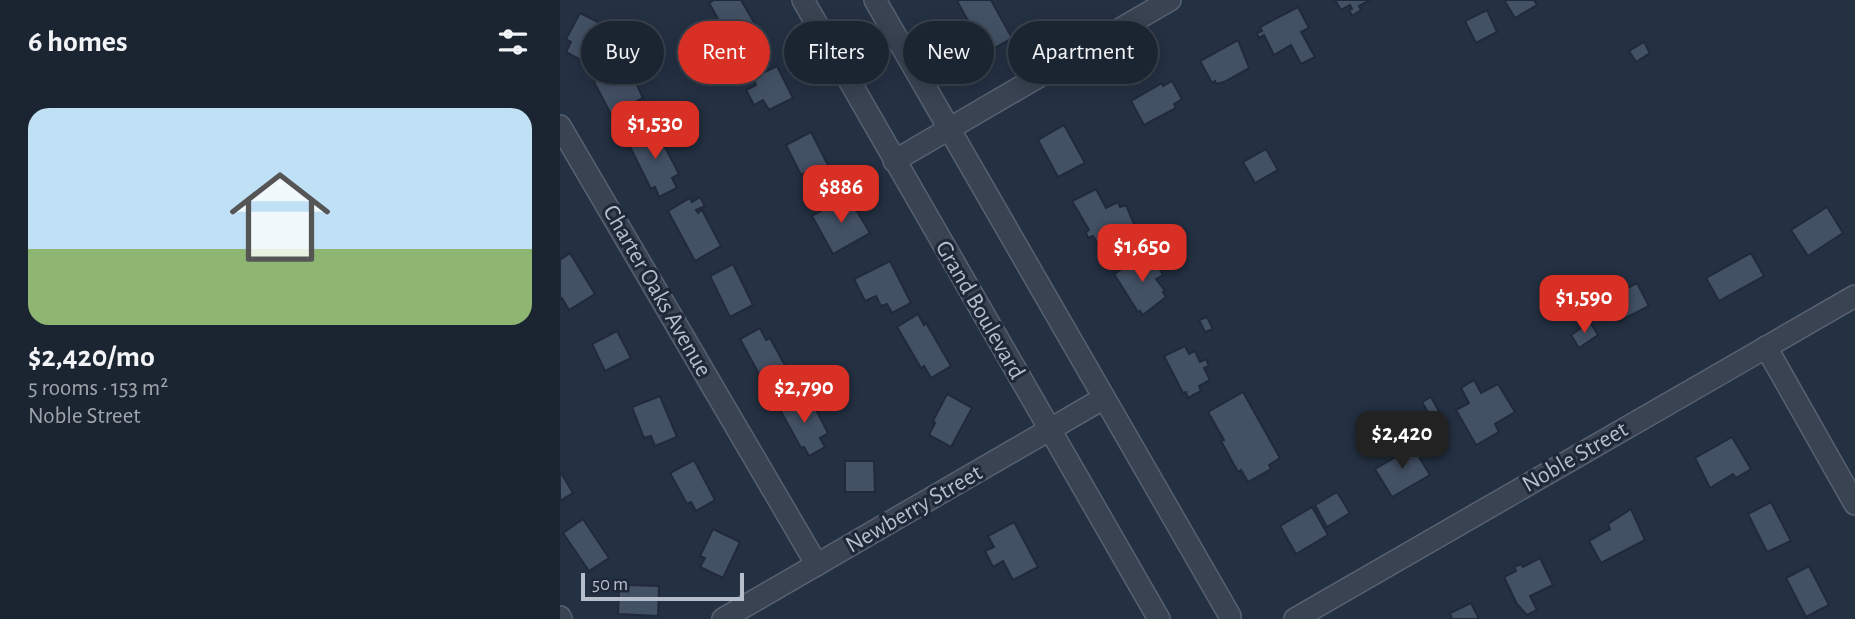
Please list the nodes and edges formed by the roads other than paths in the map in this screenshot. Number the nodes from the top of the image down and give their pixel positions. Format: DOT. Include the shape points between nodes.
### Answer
graph roads {
  1 [pos="803,0"];
  2 [pos="875,0"];
  3 [pos="1170,0"];
  4 [pos="560,126"];
  5 [pos="949,128"];
  6 [pos="894,161"];
  7 [pos="1855,296"];
  8 [pos="1766,347"];
  9 [pos="1104,398"];
  10 [pos="1049,429"];
  11 [pos="1855,504"];
  12 [pos="817,565"];
  13 [pos="723,619"];
  14 [pos="1159,619"];
  15 [pos="1230,619"];
  16 [pos="1295,619"];
  1 -- 6 [label="street, Grand Boulevard"];
  2 -- 5 [label="street"];
  3 -- 5 [label="street"];
  4 -- 12 [label="street, Charter Oaks Avenue"];
  5 -- 6 [label="street"];
  5 -- 9 [label="street"];
  6 -- 10 [label="street, Grand Boulevard"];
  7 -- 8 [label="street, Noble Street"];
  8 -- 11 [label="street"];
  8 -- 16 [label="street, Noble Street"];
  9 -- 10 [label="street, Newberry Street"];
  9 -- 15 [label="street"];
  10 -- 12 [label="street, Newberry Street"];
  10 -- 14 [label="street, Grand Boulevard"];
  12 -- 13 [label="street, Newberry Street"];
}
